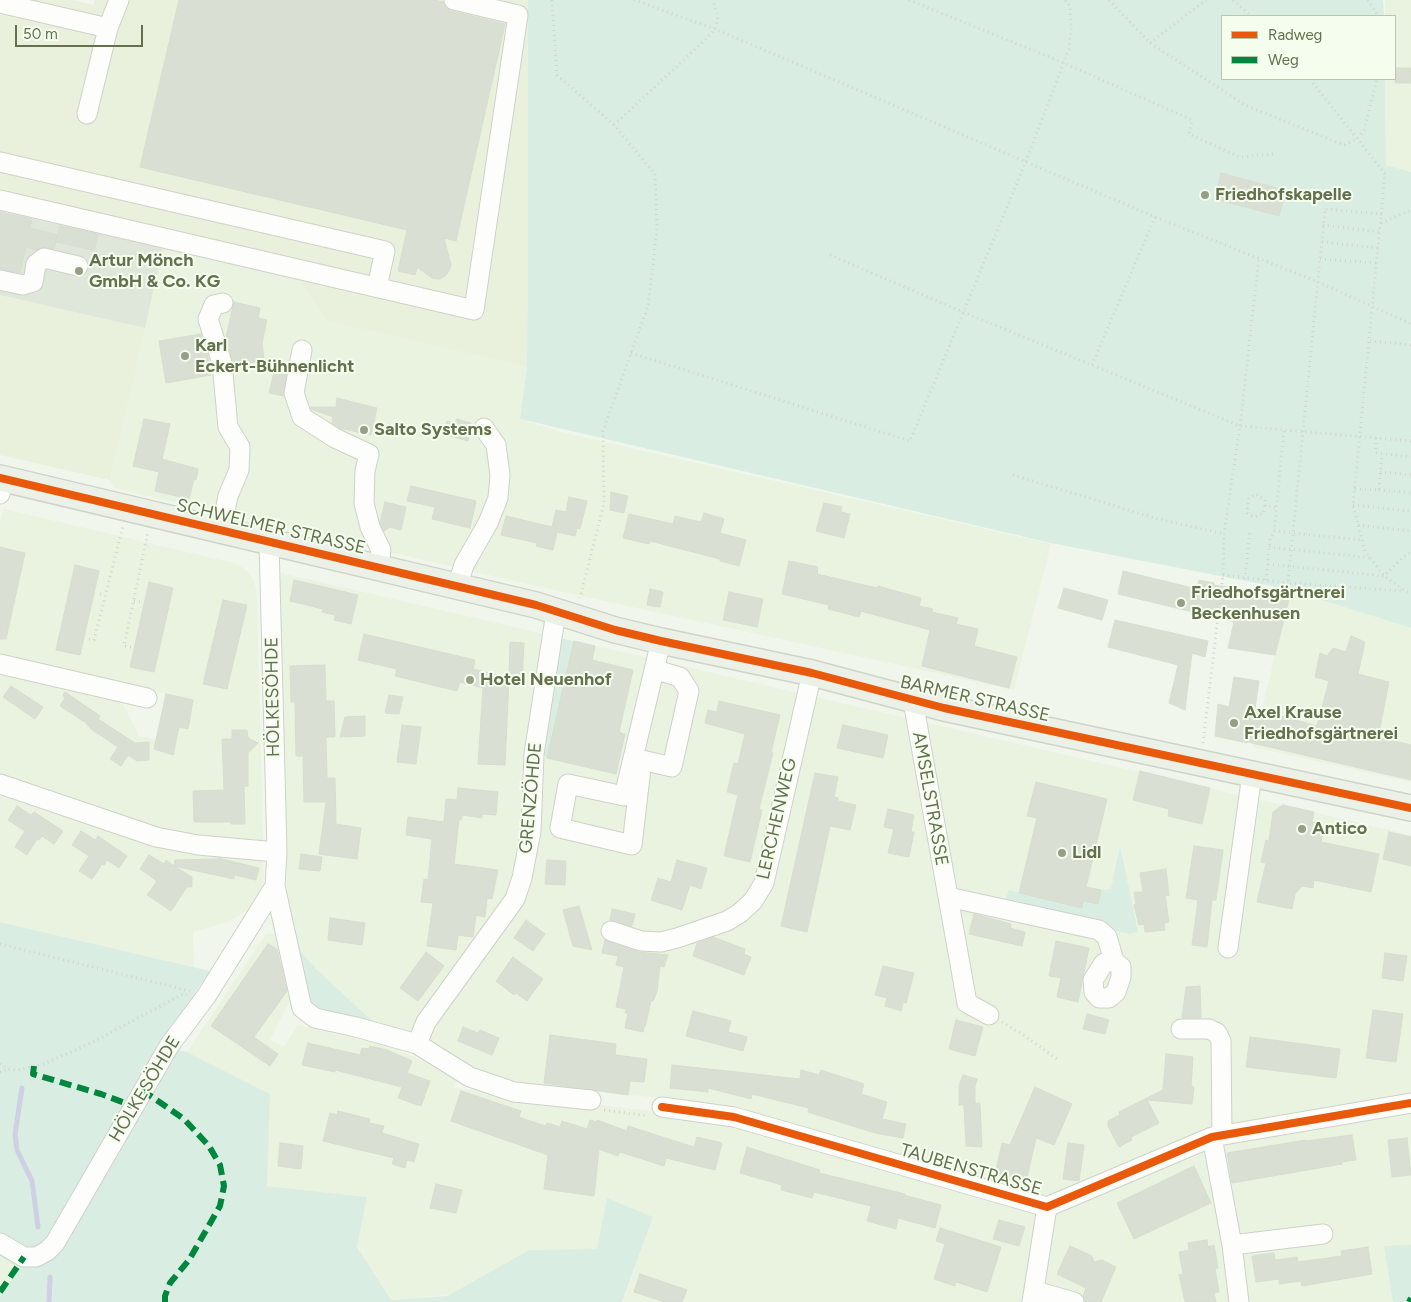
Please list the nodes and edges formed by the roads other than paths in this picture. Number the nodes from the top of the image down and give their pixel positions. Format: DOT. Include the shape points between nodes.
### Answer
graph roads {
  1 [pos="119,0"];
  2 [pos="454,0"];
  3 [pos="0,3"];
  4 [pos="108,28"];
  5 [pos="87,114"];
  6 [pos="0,162"];
  7 [pos="0,200"];
  8 [pos="78,266"];
  9 [pos="0,280"];
  10 [pos="377,287"];
  11 [pos="223,303"];
  12 [pos="302,350"];
  13 [pos="484,428"];
  14 [pos="1,484"];
  15 [pos="222,531"];
  16 [pos="269,542"];
  17 [pos="379,568"];
  18 [pos="457,587"];
  19 [pos="555,612"];
  20 [pos="661,642"];
  21 [pos="0,664"];
  22 [pos="655,667"];
  23 [pos="812,673"];
  24 [pos="147,698"];
  25 [pos="912,701"];
  26 [pos="638,758"];
  27 [pos="1252,774"];
  28 [pos="0,784"];
  29 [pos="1411,808"];
  30 [pos="277,852"];
  31 [pos="275,886"];
  32 [pos="948,897"];
  33 [pos="611,931"];
  34 [pos="1228,948"];
  35 [pos="1114,961"];
  36 [pos="989,1015"];
  37 [pos="1181,1029"];
  38 [pos="417,1044"];
  39 [pos="591,1100"];
  40 [pos="1411,1103"];
  41 [pos="662,1107"];
  42 [pos="1217,1136"];
  43 [pos="1047,1207"];
  44 [pos="1323,1234"];
  45 [pos="0,1243"];
  46 [pos="1232,1246"];
  47 [pos="1033,1297"];
  48 [pos="1074,1302"];
  49 [pos="1239,1302"];
  1 -- 4 [label="street"];
  2 -- 10 [label="street" via="518,15 474,310"];
  3 -- 4 [label="street"];
  4 -- 5 [label="street"];
  6 -- 10 [label="street" via="385,251"];
  7 -- 10 [label="street"];
  8 -- 9 [label="street" via="44,258 36,264 33,282 22,285"];
  11 -- 15 [label="street" via="214,305 208,319 222,363 228,427 240,447 239,470 228,496"];
  12 -- 17 [label="street" via="294,393 302,417 369,454 364,503 370,527 381,550"];
  13 -- 18 [label="street" via="496,445 500,475 498,498 488,524 464,565"];
  14 -- 15 [label="main road, SCHWELMER STRASSE" via="127,508"];
  15 -- 16 [label="main road, SCHWELMER STRASSE"];
  16 -- 17 [label="main road, SCHWELMER STRASSE"];
  16 -- 30 [label="street, HÖLKESÖHDE"];
  17 -- 18 [label="main road, SCHWELMER STRASSE"];
  18 -- 19 [label="main road, SCHWELMER STRASSE"];
  19 -- 20 [label="main road, BARMER STRASSE"];
  19 -- 38 [label="street, GRENZÖHDE" via="534,754 531,831 522,878 515,899 426,1022"];
  20 -- 22 [label="street"];
  20 -- 23 [label="main road, BARMER STRASSE"];
  21 -- 24 [label="street"];
  22 -- 26 [label="street"];
  22 -- 26 [label="street" via="680,677 689,691 672,767"];
  23 -- 25 [label="main road, BARMER STRASSE"];
  23 -- 33 [label="street, LERCHENWEG" via="764,883 753,902 726,921 661,942 641,941"];
  25 -- 27 [label="main road, BARMER STRASSE"];
  25 -- 32 [label="street, AMSELSTRASSE"];
  26 -- 26 [label="street" via="624,796 568,784 560,828 632,845"];
  27 -- 29 [label="main road, BARMER STRASSE"];
  27 -- 34 [label="street"];
  28 -- 30 [label="street" via="156,837 198,845"];
  30 -- 31 [label="street, HÖLKESÖHDE"];
  31 -- 38 [label="street, HÖLKESÖHDE" via="302,1008 315,1018"];
  31 -- 45 [label="street, HÖLKESÖHDE" via="207,995 169,1046 55,1243 36,1257 24,1257"];
  32 -- 35 [label="street" via="1099,930 1107,937"];
  32 -- 36 [label="street, AMSELSTRASSE" via="967,1003"];
  37 -- 42 [label="street" via="1209,1029 1217,1033 1221,1041"];
  38 -- 39 [label="street, HÖLKESÖHDE" via="470,1077 514,1092"];
  40 -- 42 [label="street, TAUBENSTRASSE"];
  41 -- 43 [label="street, TAUBENSTRASSE" via="734,1117"];
  42 -- 43 [label="street, TAUBENSTRASSE"];
  42 -- 46 [label="street"];
  43 -- 47 [label="street"];
  44 -- 46 [label="street"];
  46 -- 49 [label="street"];
  47 -- 48 [label="street"];
}
